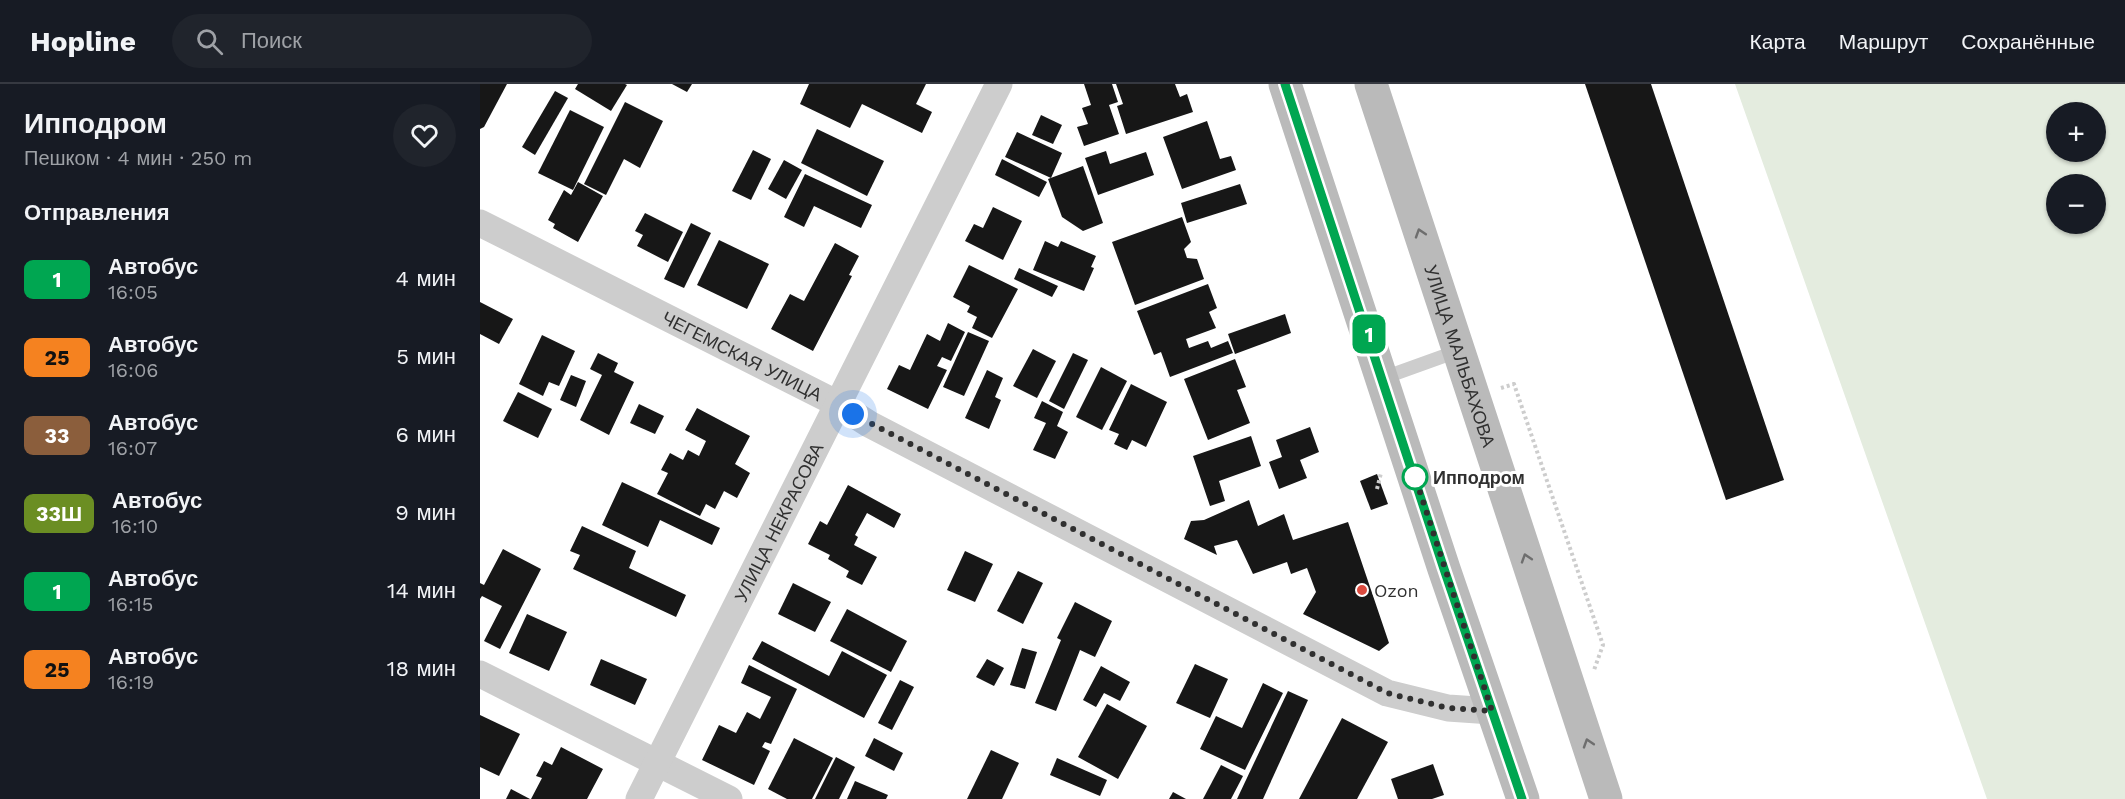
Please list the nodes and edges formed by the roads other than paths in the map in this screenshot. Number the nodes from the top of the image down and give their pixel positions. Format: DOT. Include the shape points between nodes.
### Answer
graph roads {
  1 [pos="999,84"];
  2 [pos="1286,84"];
  3 [pos="1371,84"];
  4 [pos="480,223"];
  5 [pos="1458,351"];
  6 [pos="1383,378"];
  7 [pos="836,403"];
  8 [pos="480,674"];
  9 [pos="1492,711"];
  10 [pos="658,764"];
  11 [pos="639,799"];
  12 [pos="729,799"];
  13 [pos="1522,799"];
  14 [pos="1606,799"];
  1 -- 7 [label="street, УЛИЦА НЕКРАСОВА"];
  2 -- 6 [label="main road"];
  5 -- 3 [label="main road, УЛИЦА МАЛЬБАХОВА, one-way"];
  4 -- 7 [label="street, ЧЕГЕМСКАЯ УЛИЦА"];
  5 -- 6 [label="lane"];
  14 -- 5 [label="main road, УЛИЦА МАЛЬБАХОВА, one-way"];
  6 -- 9 [label="main road"];
  7 -- 9 [label="street, ЧЕГЕМСКАЯ УЛИЦА" via="869,424 1387,693 1448,708"];
  7 -- 10 [label="street, УЛИЦА НЕКРАСОВА"];
  8 -- 10 [label="street"];
  9 -- 13 [label="main road"];
  10 -- 11 [label="street, УЛИЦА НЕКРАСОВА"];
  10 -- 12 [label="street"];
}
